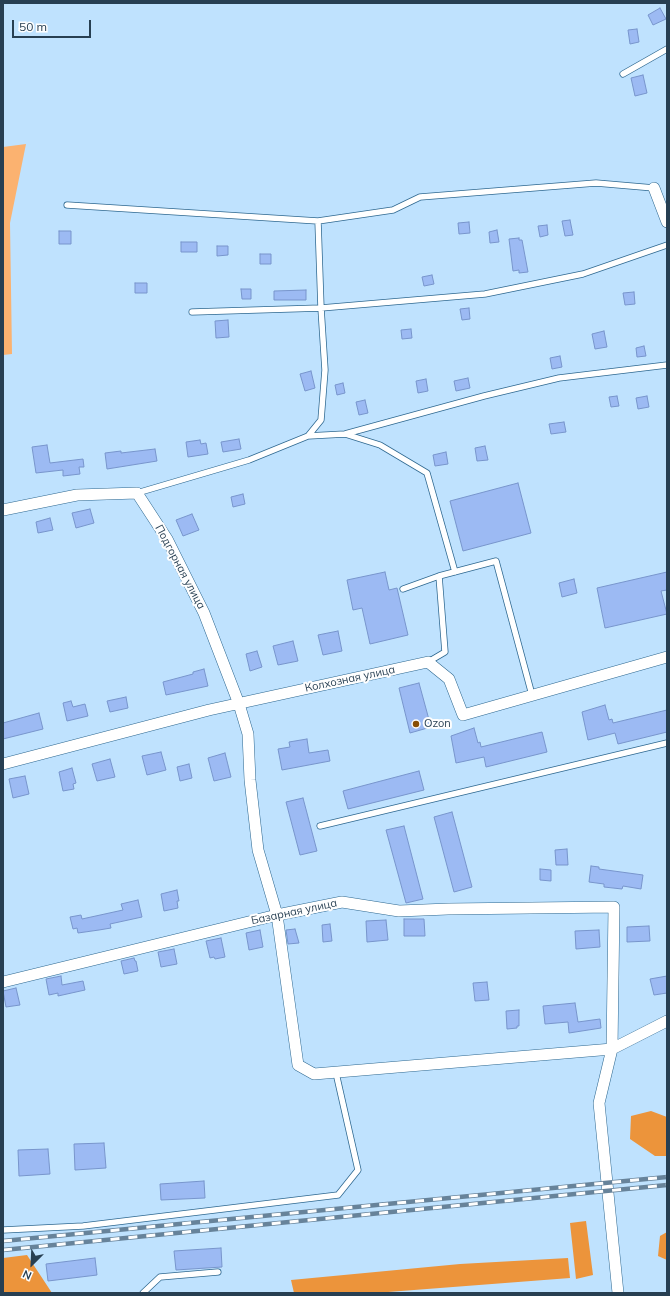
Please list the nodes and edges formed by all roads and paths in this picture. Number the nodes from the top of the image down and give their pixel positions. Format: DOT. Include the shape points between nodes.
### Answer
graph roads {
  1 [pos="667,49"];
  2 [pos="623,74"];
  3 [pos="654,188"];
  4 [pos="67,205"];
  5 [pos="318,221"];
  6 [pos="667,222"];
  7 [pos="667,244"];
  8 [pos="320,308"];
  9 [pos="192,312"];
  10 [pos="667,365"];
  11 [pos="345,434"];
  12 [pos="308,436"];
  13 [pos="137,492"];
  14 [pos="3,510"];
  15 [pos="455,572"];
  16 [pos="439,576"];
  17 [pos="403,589"];
  18 [pos="667,657"];
  19 [pos="428,662"];
  20 [pos="532,696"];
  21 [pos="239,704"];
  22 [pos="667,743"];
  23 [pos="3,764"];
  24 [pos="320,826"];
  25 [pos="277,915"];
  26 [pos="3,982"];
  27 [pos="667,1021"];
  28 [pos="612,1049"];
  29 [pos="336,1073"];
  30 [pos="3,1230"];
  31 [pos="218,1272"];
  32 [pos="144,1293"];
  33 [pos="618,1293"];
  1 -- 2 [label="lane"];
  3 -- 5 [label="lane" via="596,183 420,197 393,210"];
  3 -- 6 [label="street"];
  4 -- 5 [label="lane"];
  5 -- 8 [label="lane"];
  7 -- 8 [label="lane" via="583,274 485,294"];
  8 -- 9 [label="lane"];
  8 -- 12 [label="lane" via="325,370 321,420"];
  10 -- 11 [label="lane" via="559,378"];
  11 -- 12 [label="lane"];
  11 -- 15 [label="lane" via="380,445 427,474"];
  12 -- 13 [label="lane" via="249,460"];
  13 -- 14 [label="street" via="77,495"];
  13 -- 21 [label="street, Подгорная улица" via="167,539 204,613"];
  15 -- 16 [label="lane"];
  15 -- 20 [label="lane" via="496,561"];
  16 -- 17 [label="lane"];
  16 -- 19 [label="lane" via="445,652"];
  18 -- 20 [label="street"];
  19 -- 20 [label="street" via="449,679 463,715"];
  19 -- 21 [label="street, Колхозная улица"];
  21 -- 23 [label="street, Колхозная улица"];
  21 -- 25 [label="street, Подгорная улица" via="248,734 258,850"];
  22 -- 24 [label="lane"];
  25 -- 26 [label="street, Базарная улица"];
  25 -- 28 [label="street, Базарная улица" via="342,902 399,911 448,908 614,907"];
  25 -- 29 [label="street, Подгорная улица" via="298,1065 314,1074"];
  27 -- 28 [label="street"];
  28 -- 29 [label="street"];
  28 -- 33 [label="street" via="599,1102"];
  29 -- 30 [label="lane" via="358,1170 338,1195 83,1226"];
  31 -- 32 [label="lane" via="160,1277"];
}
